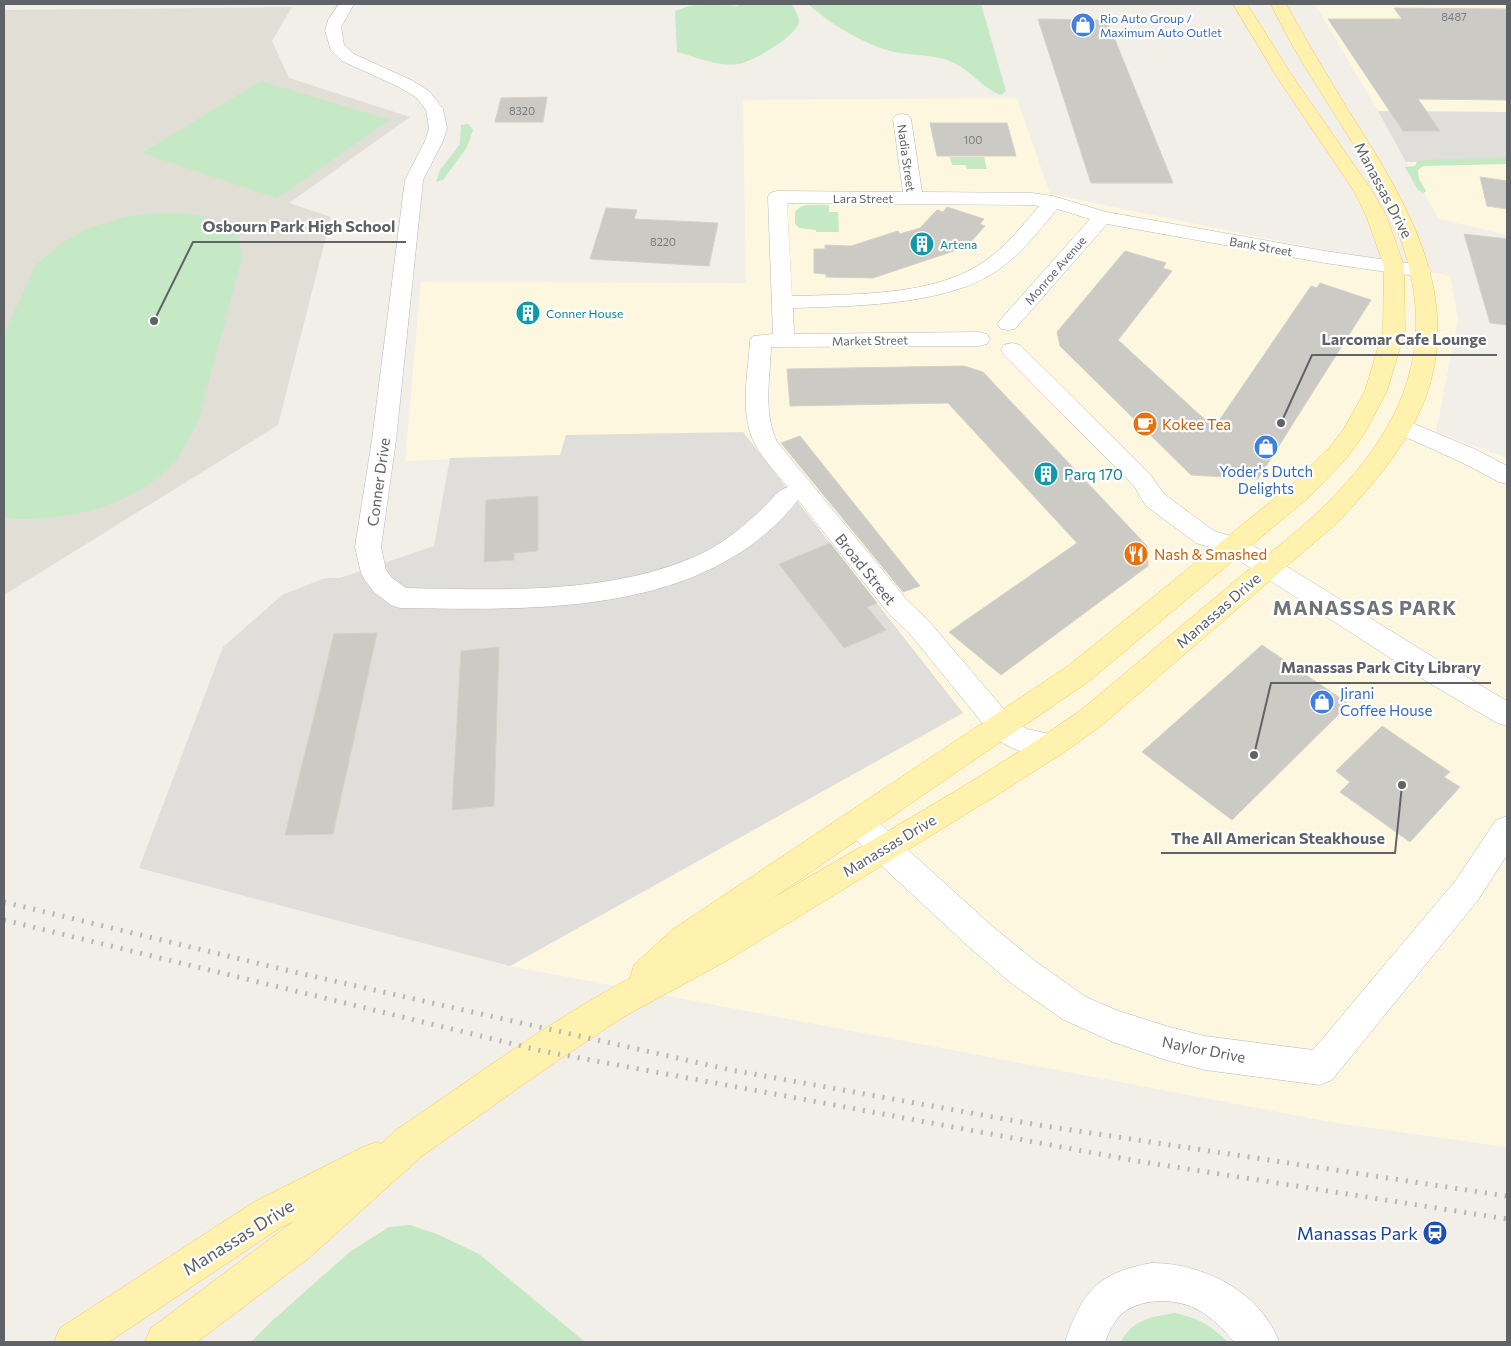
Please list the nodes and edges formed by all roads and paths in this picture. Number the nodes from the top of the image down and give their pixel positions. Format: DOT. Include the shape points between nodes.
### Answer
graph roads {
  1 [pos="346,4"];
  2 [pos="1240,4"];
  3 [pos="1278,4"];
  4 [pos="902,119"];
  5 [pos="913,198"];
  6 [pos="1053,202"];
  7 [pos="1102,217"];
  8 [pos="1394,266"];
  9 [pos="1421,271"];
  10 [pos="782,302"];
  11 [pos="1008,324"];
  12 [pos="979,339"];
  13 [pos="761,341"];
  14 [pos="784,341"];
  15 [pos="1012,350"];
  16 [pos="1387,360"];
  17 [pos="1400,426"];
  18 [pos="1503,468"];
  19 [pos="789,495"];
  20 [pos="1235,546"];
  21 [pos="1268,567"];
  22 [pos="1507,714"];
  23 [pos="1002,726"];
  24 [pos="1053,745"];
  25 [pos="859,822"];
  26 [pos="1507,829"];
  27 [pos="884,848"];
  28 [pos="613,1006"];
  29 [pos="409,1143"];
  30 [pos="74,1342"];
  31 [pos="165,1342"];
  32 [pos="1085,1342"];
  33 [pos="1259,1342"];
  1 -- 19 [label="street, Conner Drive" via="333,32 340,50 362,66 394,78 422,94 435,110 438,129 414,180 384,440 368,547 374,573 383,585 400,598 477,599 598,591 657,580 716,557 740,541"];
  2 -- 8 [label="main road, Manassas Drive" via="1285,77 1363,191 1376,215"];
  3 -- 9 [label="main road, Manassas Drive" via="1402,218"];
  4 -- 5 [label="street, Nadia Street"];
  5 -- 6 [label="street, Lara Street" via="1027,198"];
  5 -- 10 [label="street, Lara Street" via="777,198"];
  6 -- 7 [label="street, Lara Street"];
  6 -- 10 [label="street" via="993,264 946,286 874,300"];
  7 -- 8 [label="street, Bank Street"];
  7 -- 11 [label="street, Monroe Avenue"];
  8 -- 9 [label="street, Bank Street"];
  8 -- 16 [label="main road, Manassas Drive" via="1394,331"];
  9 -- 17 [label="main road, Manassas Drive" via="1426,295 1426,350 1416,392"];
  10 -- 14 [label="street, Lara Street"];
  11 -- 12 [label="street" via="987,324 979,330"];
  11 -- 15 [label="street" via="1020,330 1024,339 1018,348"];
  12 -- 14 [label="street, Market Street"];
  12 -- 15 [label="street" via="982,344 996,350"];
  13 -- 14 [label="street, Market Street"];
  13 -- 23 [label="street, Broad Street" via="759,414 761,436 767,446 898,607 919,627"];
  15 -- 20 [label="street" via="1142,480 1155,500 1205,537"];
  16 -- 17 [label="main road" via="1391,377 1387,416"];
  16 -- 20 [label="main road, Manassas Drive" via="1376,391 1338,452 1299,492"];
  17 -- 18 [label="street"];
  17 -- 21 [label="main road, Manassas Drive" via="1359,484 1327,518"];
  20 -- 21 [label="street"];
  20 -- 23 [label="main road, Manassas Drive" via="1078,674"];
  21 -- 22 [label="street"];
  21 -- 24 [label="main road, Manassas Drive" via="1157,664"];
  23 -- 24 [label="street, Broad Street" via="1014,738"];
  23 -- 25 [label="main road, Manassas Drive"];
  24 -- 27 [label="main road, Manassas Drive"];
  25 -- 27 [label="street, Naylor Drive"];
  25 -- 28 [label="main road, Manassas Drive" via="684,941"];
  26 -- 27 [label="street, Naylor Drive" via="1467,890 1320,1068 1204,1053 1122,1028 1074,1008 988,943"];
  27 -- 28 [label="main road, Manassas Drive" via="716,949"];
  28 -- 29 [label="main road, Manassas Drive"];
  29 -- 30 [label="main road, Manassas Drive" via="267,1215"];
  29 -- 31 [label="main road, Manassas Drive" via="297,1244"];
  32 -- 33 [label="street" via="1096,1316 1108,1300 1130,1286 1155,1281 1176,1282 1198,1289 1225,1304"];
}
